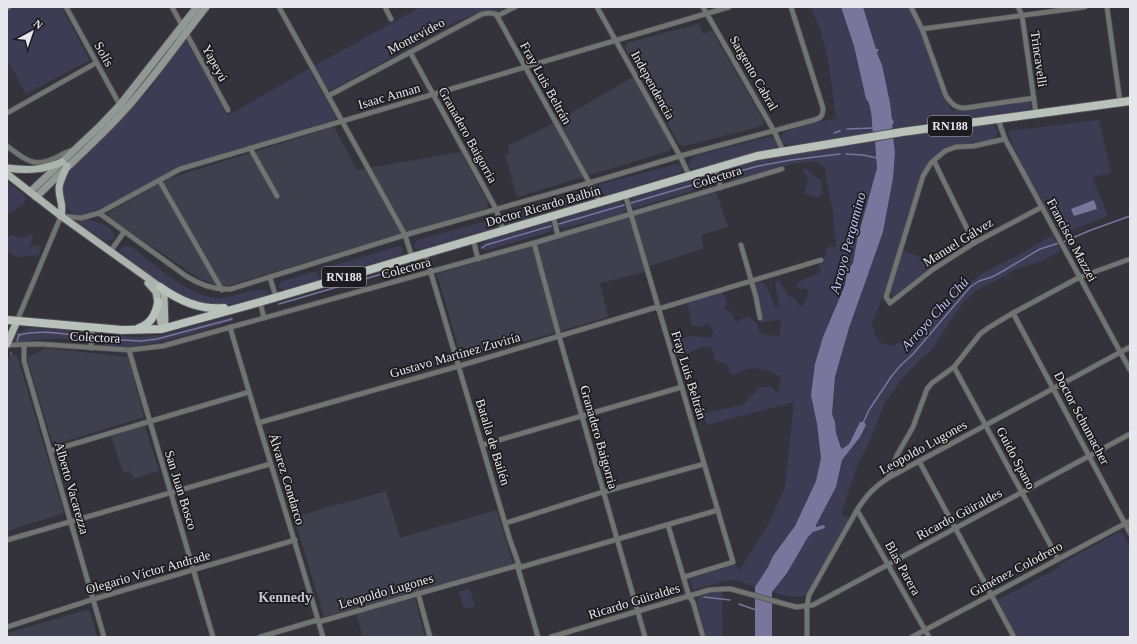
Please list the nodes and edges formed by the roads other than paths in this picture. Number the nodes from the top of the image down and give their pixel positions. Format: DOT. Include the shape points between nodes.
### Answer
graph roads {
  1 [pos="66,7"];
  2 [pos="172,7"];
  3 [pos="197,7"];
  4 [pos="206,7"];
  5 [pos="279,7"];
  6 [pos="385,7"];
  7 [pos="515,7"];
  8 [pos="597,7"];
  9 [pos="704,7"];
  10 [pos="729,7"];
  11 [pos="790,7"];
  12 [pos="911,7"];
  13 [pos="1018,7"];
  14 [pos="1085,7"];
  15 [pos="1107,7"];
  16 [pos="707,13"];
  17 [pos="1022,15"];
  18 [pos="497,16"];
  19 [pos="391,19"];
  20 [pos="184,29"];
  21 [pos="922,29"];
  22 [pos="616,41"];
  23 [pos="410,52"];
  24 [pos="96,63"];
  25 [pos="525,68"];
  26 [pos="434,95"];
  27 [pos="328,96"];
  28 [pos="1034,98"];
  29 [pos="1130,101"];
  30 [pos="1120,102"];
  31 [pos="122,108"];
  32 [pos="228,110"];
  33 [pos="7,113"];
  34 [pos="1036,114"];
  35 [pos="998,120"];
  36 [pos="342,122"];
  37 [pos="774,131"];
  38 [pos="1005,139"];
  39 [pos="7,146"];
  40 [pos="250,148"];
  41 [pos="74,150"];
  42 [pos="783,151"];
  43 [pos="680,156"];
  44 [pos="934,161"];
  45 [pos="65,164"];
  46 [pos="7,168"];
  47 [pos="715,168"];
  48 [pos="782,169"];
  49 [pos="7,174"];
  50 [pos="688,175"];
  51 [pos="159,180"];
  52 [pos="589,183"];
  53 [pos="720,188"];
  54 [pos="33,194"];
  55 [pos="625,194"];
  56 [pos="277,196"];
  57 [pos="600,202"];
  58 [pos="1042,207"];
  59 [pos="496,209"];
  60 [pos="99,213"];
  61 [pos="553,215"];
  62 [pos="631,215"];
  63 [pos="61,216"];
  64 [pos="503,230"];
  65 [pos="124,232"];
  66 [pos="405,235"];
  67 [pos="558,236"];
  68 [pos="473,239"];
  69 [pos="534,243"];
  70 [pos="974,243"];
  71 [pos="741,245"];
  72 [pos="110,252"];
  73 [pos="426,253"];
  74 [pos="412,257"];
  75 [pos="478,259"];
  76 [pos="1130,259"];
  77 [pos="821,260"];
  78 [pos="431,272"];
  79 [pos="1080,277"];
  80 [pos="270,278"];
  81 [pos="752,281"];
  82 [pos="160,287"];
  83 [pos="222,290"];
  84 [pos="276,297"];
  85 [pos="158,302"];
  86 [pos="260,302"];
  87 [pos="243,306"];
  88 [pos="658,308"];
  89 [pos="1013,312"];
  90 [pos="264,318"];
  91 [pos="760,318"];
  92 [pos="7,320"];
  93 [pos="17,321"];
  94 [pos="230,327"];
  95 [pos="92,328"];
  96 [pos="163,328"];
  97 [pos="132,331"];
  98 [pos="559,336"];
  99 [pos="7,345"];
  100 [pos="24,345"];
  101 [pos="1130,347"];
  102 [pos="91,348"];
  103 [pos="129,350"];
  104 [pos="1120,352"];
  105 [pos="459,366"];
  106 [pos="954,367"];
  107 [pos="1130,370"];
  108 [pos="682,386"];
  109 [pos="1054,388"];
  110 [pos="249,392"];
  111 [pos="582,416"];
  112 [pos="149,421"];
  113 [pos="258,423"];
  114 [pos="986,425"];
  115 [pos="1130,434"];
  116 [pos="482,445"];
  117 [pos="50,451"];
  118 [pos="1089,456"];
  119 [pos="919,462"];
  120 [pos="270,464"];
  121 [pos="704,464"];
  122 [pos="888,478"];
  123 [pos="603,492"];
  124 [pos="1022,492"];
  125 [pos="170,493"];
  126 [pos="718,510"];
  127 [pos="857,510"];
  128 [pos="71,521"];
  129 [pos="1130,521"];
  130 [pos="506,523"];
  131 [pos="1125,524"];
  132 [pos="668,525"];
  133 [pos="956,528"];
  134 [pos="1130,533"];
  135 [pos="618,539"];
  136 [pos="7,540"];
  137 [pos="295,540"];
  138 [pos="1058,559"];
  139 [pos="888,564"];
  140 [pos="518,567"];
  141 [pos="194,571"];
  142 [pos="684,577"];
  143 [pos="418,593"];
  144 [pos="992,594"];
  145 [pos="689,596"];
  146 [pos="94,599"];
  147 [pos="807,606"];
  148 [pos="638,611"];
  149 [pos="318,620"];
  150 [pos="7,627"];
  151 [pos="925,630"];
  152 [pos="104,637"];
  153 [pos="213,637"];
  154 [pos="260,637"];
  155 [pos="323,637"];
  156 [pos="430,637"];
  157 [pos="538,637"];
  158 [pos="551,637"];
  159 [pos="646,637"];
  160 [pos="703,637"];
  161 [pos="807,637"];
  162 [pos="912,637"];
  163 [pos="929,637"];
  164 [pos="1014,637"];
  1 -- 24 [label="street, Solís"];
  2 -- 20 [label="street, Yapeyú"];
  3 -- 20 [label="main road"];
  4 -- 20 [label="main road"];
  5 -- 27 [label="street"];
  6 -- 19 [label="street"];
  7 -- 18 [label="street, Montevideo"];
  8 -- 22 [label="street, Independencia"];
  9 -- 16 [label="street, Sargento Cabral"];
  10 -- 16 [label="street, Isaac Annan"];
  11 -- 37 [label="street" via="824,108 820,119"];
  12 -- 21 [label="street"];
  13 -- 17 [label="street, Trincavelli"];
  14 -- 17 [label="street"];
  15 -- 30 [label="street"];
  16 -- 22 [label="street, Isaac Annan"];
  16 -- 37 [label="street, Sargento Cabral"];
  17 -- 21 [label="street"];
  17 -- 28 [label="street, Trincavelli"];
  18 -- 23 [label="street, Montevideo" via="489,12 482,14"];
  18 -- 25 [label="street, Fray Luis Beltrán"];
  20 -- 31 [label="main road" via="144,88"];
  20 -- 32 [label="street, Yapeyú"];
  21 -- 28 [label="street" via="946,96 958,108"];
  22 -- 25 [label="street, Isaac Annan"];
  22 -- 43 [label="street, Independencia"];
  23 -- 26 [label="street, Granadero Baigorria"];
  23 -- 27 [label="street, Montevideo"];
  24 -- 31 [label="street, Solís"];
  24 -- 33 [label="street"];
  25 -- 26 [label="street, Isaac Annan"];
  25 -- 52 [label="street, Fray Luis Beltrán"];
  26 -- 36 [label="street, Isaac Annan"];
  26 -- 59 [label="street, Granadero Baigorria"];
  27 -- 36 [label="street"];
  28 -- 34 [label="street, Trincavelli"];
  29 -- 30 [label="highway, RN188"];
  30 -- 34 [label="highway, RN188"];
  31 -- 41 [label="main road"];
  31 -- 45 [label="main road" via="104,132"];
  34 -- 35 [label="highway, RN188"];
  35 -- 38 [label="street, Francisco Mazzei"];
  35 -- 42 [label="highway, Doctor Ricardo Balbín / RN188"];
  36 -- 40 [label="street, Isaac Annan"];
  36 -- 66 [label="street"];
  37 -- 42 [label="street, Sargento Cabral"];
  37 -- 43 [label="street"];
  38 -- 44 [label="street" via="956,147 945,151"];
  38 -- 58 [label="street, Francisco Mazzei"];
  39 -- 41 [label="street" via="24,159 37,163"];
  40 -- 51 [label="street, Isaac Annan" via="180,169"];
  40 -- 56 [label="street"];
  41 -- 45 [label="main road"];
  42 -- 47 [label="highway, Doctor Ricardo Balbín / RN188"];
  43 -- 50 [label="street, Independencia"];
  43 -- 52 [label="street"];
  44 -- 70 [label="street"];
  44 -- 70 [label="street, Manuel Gálvez" via="923,176 886,297 890,303 932,270"];
  45 -- 46 [label="main road" via="35,170"];
  45 -- 54 [label="main road"];
  45 -- 63 [label="main road" via="59,188 63,208"];
  47 -- 50 [label="highway, Doctor Ricardo Balbín / RN188"];
  47 -- 53 [label="street"];
  48 -- 53 [label="street, Colectora"];
  49 -- 54 [label="main road"];
  50 -- 55 [label="highway, Doctor Ricardo Balbín / RN188"];
  51 -- 60 [label="street, Isaac Annan"];
  51 -- 83 [label="street"];
  52 -- 57 [label="street, Fray Luis Beltrán"];
  52 -- 59 [label="street"];
  53 -- 62 [label="street, Colectora"];
  54 -- 63 [label="main road"];
  55 -- 57 [label="highway, Doctor Ricardo Balbín / RN188"];
  55 -- 62 [label="street, Fray Luis Beltrán"];
  57 -- 61 [label="highway, Doctor Ricardo Balbín / RN188"];
  58 -- 70 [label="street, Manuel Gálvez"];
  58 -- 79 [label="street, Francisco Mazzei"];
  59 -- 64 [label="street, Granadero Baigorria"];
  59 -- 66 [label="street"];
  60 -- 63 [label="street, Isaac Annan" via="81,218"];
  60 -- 65 [label="street"];
  61 -- 64 [label="highway, Doctor Ricardo Balbín / RN188"];
  61 -- 67 [label="street"];
  62 -- 67 [label="street, Colectora"];
  62 -- 88 [label="street, Fray Luis Beltrán"];
  63 -- 72 [label="main road"];
  63 -- 93 [label="street"];
  64 -- 68 [label="highway, Doctor Ricardo Balbín / RN188"];
  65 -- 72 [label="street"];
  65 -- 83 [label="street" via="186,276 207,287"];
  66 -- 74 [label="street"];
  66 -- 80 [label="street"];
  67 -- 69 [label="street, Colectora"];
  68 -- 73 [label="highway, Doctor Ricardo Balbín / RN188"];
  68 -- 75 [label="street"];
  69 -- 75 [label="street, Colectora"];
  69 -- 98 [label="street, Granadero Baigorria"];
  71 -- 81 [label="street"];
  72 -- 82 [label="main road"];
  72 -- 85 [label="main road" via="152,285"];
  73 -- 74 [label="highway, Doctor Ricardo Balbín / RN188"];
  73 -- 78 [label="street, Batalla de Bailén"];
  74 -- 84 [label="highway, Doctor Ricardo Balbín / RN188"];
  75 -- 78 [label="street, Colectora"];
  76 -- 79 [label="street"];
  77 -- 81 [label="street, Gustavo Martínez Zuviría"];
  78 -- 90 [label="street, Colectora"];
  78 -- 105 [label="street, Batalla de Bailén"];
  79 -- 89 [label="street"];
  79 -- 104 [label="street, Francisco Mazzei"];
  80 -- 83 [label="street"];
  80 -- 84 [label="street"];
  81 -- 88 [label="street, Gustavo Martínez Zuviría"];
  81 -- 91 [label="street"];
  82 -- 87 [label="highway" via="178,299 196,306 215,309"];
  82 -- 96 [label="main road" via="164,294"];
  84 -- 86 [label="highway, Doctor Ricardo Balbín / RN188"];
  85 -- 96 [label="main road"];
  85 -- 97 [label="highway" via="150,322"];
  86 -- 87 [label="highway, Doctor Ricardo Balbín / RN188"];
  86 -- 90 [label="street"];
  87 -- 96 [label="highway, RN188"];
  88 -- 98 [label="street, Gustavo Martínez Zuviría"];
  88 -- 108 [label="street, Fray Luis Beltrán"];
  89 -- 106 [label="street" via="980,334"];
  89 -- 109 [label="street, Doctor Schumacher"];
  90 -- 94 [label="street, Colectora"];
  92 -- 93 [label="highway, RN188"];
  93 -- 95 [label="highway, RN188"];
  93 -- 99 [label="main road"];
  94 -- 103 [label="street, Colectora" via="163,346"];
  94 -- 110 [label="street, Álvarez Condarco"];
  95 -- 97 [label="highway, RN188"];
  95 -- 102 [label="street"];
  96 -- 97 [label="highway, RN188"];
  98 -- 105 [label="street, Gustavo Martínez Zuviría"];
  98 -- 111 [label="street, Granadero Baigorria"];
  99 -- 100 [label="street, Colectora"];
  100 -- 102 [label="street, Colectora"];
  100 -- 117 [label="street, Alberto Vacarezza" via="24,360"];
  101 -- 104 [label="street, Leopoldo Lugones"];
  102 -- 103 [label="street, Colectora"];
  103 -- 112 [label="street, San Juan Bosco"];
  104 -- 107 [label="street, Francisco Mazzei"];
  104 -- 109 [label="street, Leopoldo Lugones"];
  105 -- 113 [label="street, Gustavo Martínez Zuviría"];
  105 -- 116 [label="street, Batalla de Bailén"];
  106 -- 114 [label="street, Guido Spano"];
  106 -- 122 [label="street" via="927,389 913,427 897,455"];
  108 -- 111 [label="street"];
  108 -- 121 [label="street, Fray Luis Beltrán"];
  109 -- 114 [label="street, Leopoldo Lugones"];
  109 -- 118 [label="street, Doctor Schumacher"];
  110 -- 112 [label="street"];
  110 -- 113 [label="street, Álvarez Condarco"];
  111 -- 116 [label="street"];
  111 -- 123 [label="street, Granadero Baigorria"];
  112 -- 117 [label="street"];
  112 -- 125 [label="street, San Juan Bosco"];
  113 -- 120 [label="street, Álvarez Condarco"];
  114 -- 119 [label="street, Leopoldo Lugones"];
  114 -- 124 [label="street, Guido Spano"];
  115 -- 118 [label="street, Ricardo Güiraldes"];
  116 -- 130 [label="street, Batalla de Bailén"];
  117 -- 128 [label="street, Alberto Vacarezza"];
  118 -- 124 [label="street, Ricardo Güiraldes"];
  118 -- 131 [label="street, Doctor Schumacher"];
  119 -- 122 [label="street, Leopoldo Lugones"];
  119 -- 133 [label="street"];
  120 -- 125 [label="street"];
  120 -- 137 [label="street, Álvarez Condarco"];
  121 -- 123 [label="street"];
  121 -- 126 [label="street, Fray Luis Beltrán"];
  122 -- 127 [label="street, Leopoldo Lugones" via="873,488"];
  123 -- 130 [label="street"];
  123 -- 135 [label="street, Granadero Baigorria"];
  124 -- 133 [label="street, Ricardo Güiraldes"];
  124 -- 138 [label="street, Guido Spano"];
  125 -- 128 [label="street"];
  125 -- 141 [label="street, San Juan Bosco"];
  126 -- 132 [label="street, Leopoldo Lugones"];
  126 -- 142 [label="street, Fray Luis Beltrán" via="733,562"];
  127 -- 139 [label="street, Blas Parera"];
  127 -- 147 [label="street, Leopoldo Lugones" via="812,589"];
  128 -- 136 [label="street"];
  128 -- 146 [label="street, Alberto Vacarezza"];
  129 -- 131 [label="street, Giménez Colodrero"];
  130 -- 140 [label="street, Batalla de Bailén"];
  131 -- 134 [label="street, Doctor Schumacher"];
  131 -- 138 [label="street, Giménez Colodrero"];
  132 -- 135 [label="street, Leopoldo Lugones"];
  132 -- 142 [label="street"];
  133 -- 139 [label="street, Ricardo Güiraldes"];
  133 -- 144 [label="street"];
  135 -- 140 [label="street, Leopoldo Lugones"];
  135 -- 148 [label="street, Granadero Baigorria"];
  137 -- 141 [label="street, Olegario Víctor Andrade"];
  137 -- 149 [label="street, Álvarez Condarco"];
  138 -- 144 [label="street, Giménez Colodrero"];
  139 -- 147 [label="street, Ricardo Güiraldes" via="823,600"];
  139 -- 151 [label="street, Blas Parera"];
  140 -- 143 [label="street, Leopoldo Lugones"];
  140 -- 157 [label="street, Batalla de Bailén"];
  141 -- 146 [label="street, Olegario Víctor Andrade"];
  141 -- 153 [label="street, San Juan Bosco"];
  142 -- 145 [label="street"];
  143 -- 149 [label="street, Leopoldo Lugones" via="322,621"];
  143 -- 156 [label="street"];
  144 -- 151 [label="street, Giménez Colodrero"];
  144 -- 164 [label="street"];
  145 -- 147 [label="street, Ricardo Güiraldes" via="709,590 731,589 796,607"];
  145 -- 148 [label="street, Ricardo Güiraldes"];
  145 -- 160 [label="street"];
  146 -- 150 [label="street, Olegario Víctor Andrade"];
  146 -- 152 [label="street, Alberto Vacarezza"];
  147 -- 161 [label="street, Leopoldo Lugones"];
  148 -- 158 [label="street, Ricardo Güiraldes"];
  148 -- 159 [label="street, Granadero Baigorria"];
  149 -- 154 [label="street, Leopoldo Lugones"];
  149 -- 155 [label="street, Álvarez Condarco"];
  151 -- 162 [label="street, Giménez Colodrero"];
  151 -- 163 [label="street, Blas Parera"];
}
